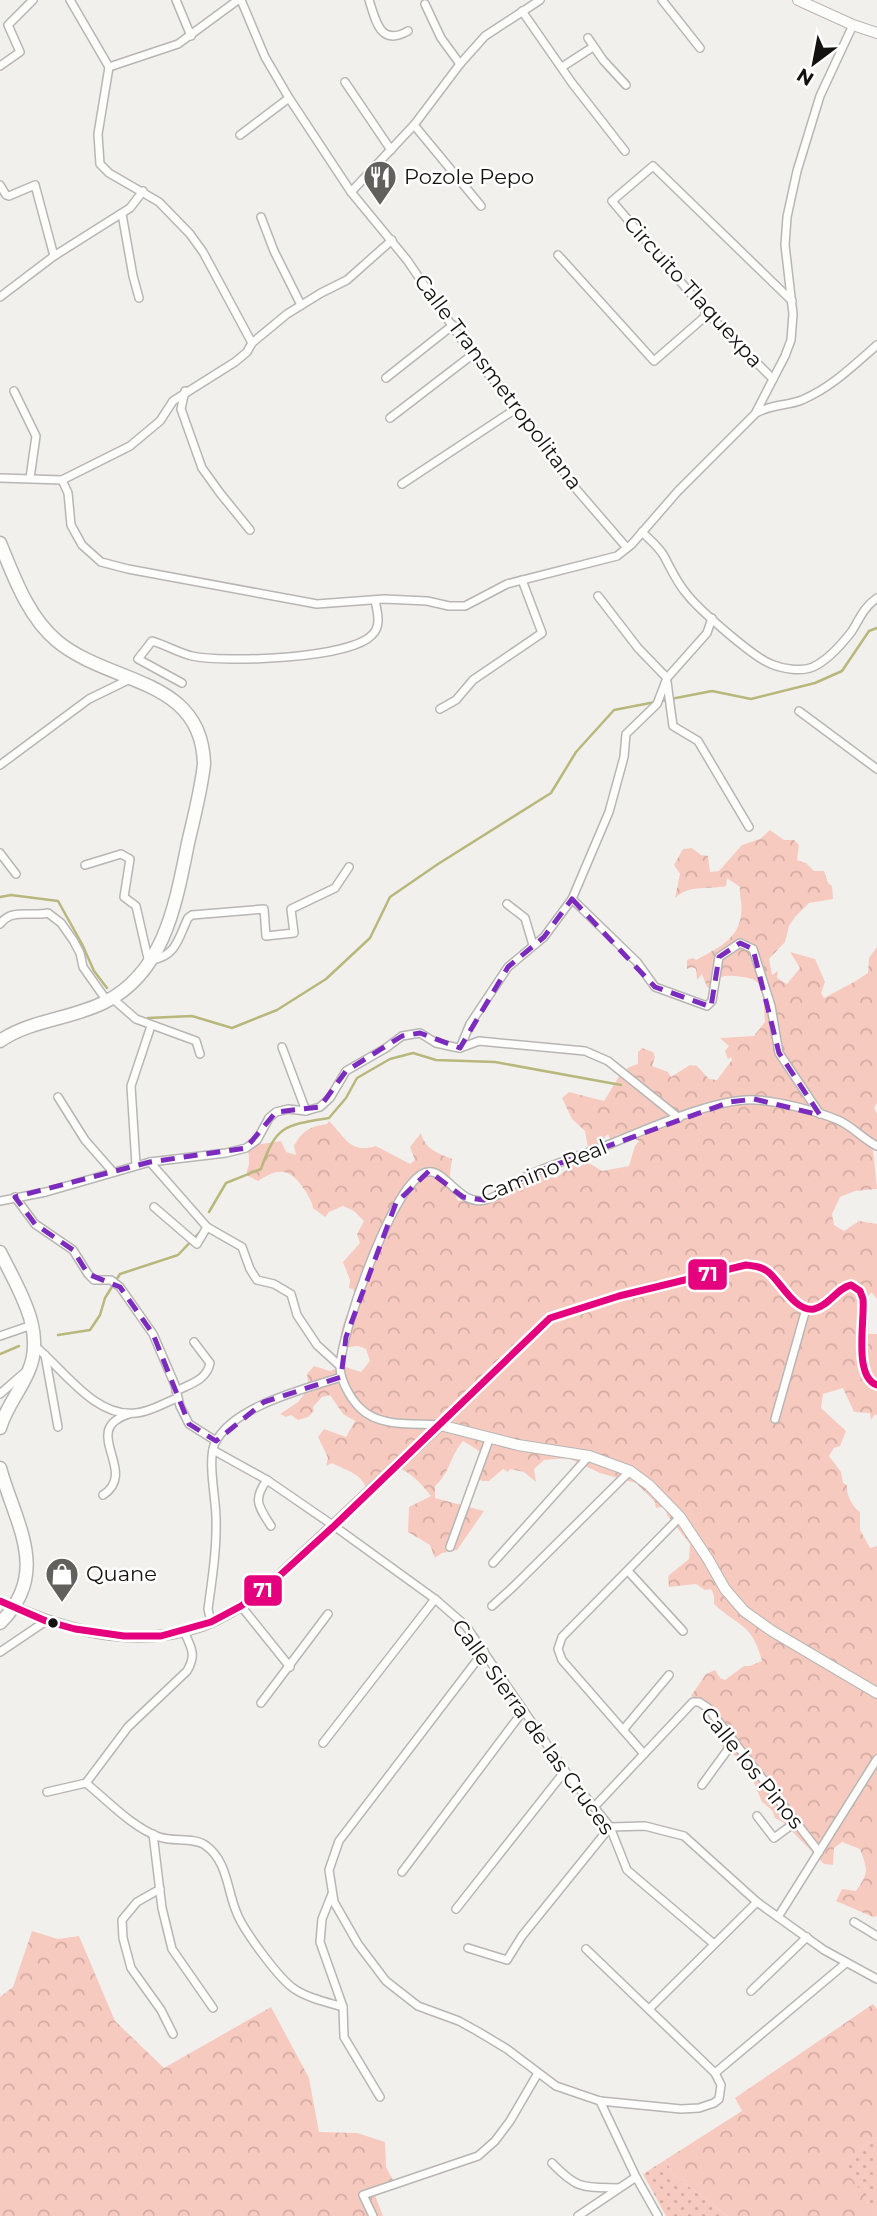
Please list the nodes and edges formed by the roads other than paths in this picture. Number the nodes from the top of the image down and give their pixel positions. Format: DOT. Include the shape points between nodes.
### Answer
graph roads {
  1 [pos="33,0"];
  2 [pos="70,0"];
  3 [pos="176,0"];
  4 [pos="240,0"];
  5 [pos="369,0"];
  6 [pos="540,0"];
  7 [pos="662,0"];
  8 [pos="798,0"];
  9 [pos="425,4"];
  10 [pos="522,11"];
  11 [pos="853,25"];
  12 [pos="408,31"];
  13 [pos="877,33"];
  14 [pos="191,36"];
  15 [pos="588,38"];
  16 [pos="593,47"];
  17 [pos="700,48"];
  18 [pos="460,64"];
  19 [pos="0,66"];
  20 [pos="562,67"];
  21 [pos="109,68"];
  22 [pos="345,82"];
  23 [pos="626,85"];
  24 [pos="289,98"];
  25 [pos="414,125"];
  26 [pos="240,135"];
  27 [pos="391,150"];
  28 [pos="625,151"];
  29 [pos="0,185"];
  30 [pos="143,191"];
  31 [pos="351,192"];
  32 [pos="481,206"];
  33 [pos="122,214"];
  34 [pos="261,217"];
  35 [pos="392,240"];
  36 [pos="558,255"];
  37 [pos="54,256"];
  38 [pos="0,297"];
  39 [pos="139,298"];
  40 [pos="793,301"];
  41 [pos="301,305"];
  42 [pos="708,314"];
  43 [pos="453,326"];
  44 [pos="252,343"];
  45 [pos="877,345"];
  46 [pos="472,355"];
  47 [pos="386,378"];
  48 [pos="773,379"];
  49 [pos="14,391"];
  50 [pos="185,391"];
  51 [pos="517,408"];
  52 [pos="755,414"];
  53 [pos="390,418"];
  54 [pos="0,478"];
  55 [pos="30,478"];
  56 [pos="62,480"];
  57 [pos="402,484"];
  58 [pos="250,530"];
  59 [pos="642,532"];
  60 [pos="1,547"];
  61 [pos="627,548"];
  62 [pos="522,580"];
  63 [pos="598,596"];
  64 [pos="877,598"];
  65 [pos="375,600"];
  66 [pos="712,618"];
  67 [pos="667,678"];
  68 [pos="131,679"];
  69 [pos="183,683"];
  70 [pos="665,695"];
  71 [pos="440,709"];
  72 [pos="799,711"];
  73 [pos="0,765"];
  74 [pos="877,769"];
  75 [pos="749,827"];
  76 [pos="0,853"];
  77 [pos="85,865"];
  78 [pos="349,867"];
  79 [pos="16,874"];
  80 [pos="572,899"];
  81 [pos="507,904"];
  82 [pos="0,924"];
  83 [pos="533,945"];
  84 [pos="150,961"];
  85 [pos="110,1000"];
  86 [pos="152,1026"];
  87 [pos="2,1038"];
  88 [pos="282,1047"];
  89 [pos="460,1048"];
  90 [pos="200,1054"];
  91 [pos="58,1097"];
  92 [pos="306,1111"];
  93 [pos="820,1115"];
  94 [pos="679,1118"];
  95 [pos="877,1146"];
  96 [pos="150,1162"];
  97 [pos="136,1165"];
  98 [pos="113,1172"];
  99 [pos="15,1197"];
  100 [pos="0,1201"];
  101 [pos="155,1207"];
  102 [pos="207,1227"];
  103 [pos="0,1252"];
  104 [pos="806,1308"];
  105 [pos="32,1325"];
  106 [pos="0,1336"];
  107 [pos="194,1342"];
  108 [pos="40,1350"];
  109 [pos="340,1366"];
  110 [pos="30,1368"];
  111 [pos="341,1377"];
  112 [pos="877,1385"];
  113 [pos="0,1394"];
  114 [pos="176,1395"];
  115 [pos="130,1413"];
  116 [pos="775,1419"];
  117 [pos="440,1425"];
  118 [pos="58,1427"];
  119 [pos="0,1428"];
  120 [pos="490,1437"];
  121 [pos="216,1441"];
  122 [pos="213,1450"];
  123 [pos="589,1455"];
  124 [pos="0,1468"];
  125 [pos="630,1471"];
  126 [pos="267,1480"];
  127 [pos="103,1495"];
  128 [pos="680,1517"];
  129 [pos="271,1526"];
  130 [pos="334,1526"];
  131 [pos="450,1547"];
  132 [pos="493,1563"];
  133 [pos="628,1571"];
  134 [pos="435,1599"];
  135 [pos="0,1601"];
  136 [pos="241,1606"];
  137 [pos="492,1606"];
  138 [pos="14,1607"];
  139 [pos="328,1614"];
  140 [pos="46,1621"];
  141 [pos="211,1622"];
  142 [pos="0,1623"];
  143 [pos="184,1631"];
  144 [pos="683,1631"];
  145 [pos="484,1651"];
  146 [pos="0,1652"];
  147 [pos="289,1667"];
  148 [pos="670,1675"];
  149 [pos="877,1693"];
  150 [pos="261,1703"];
  151 [pos="523,1711"];
  152 [pos="623,1730"];
  153 [pos="734,1741"];
  154 [pos="323,1743"];
  155 [pos="644,1754"];
  156 [pos="877,1759"];
  157 [pos="565,1771"];
  158 [pos="86,1783"];
  159 [pos="702,1785"];
  160 [pos="47,1792"];
  161 [pos="595,1807"];
  162 [pos="757,1816"];
  163 [pos="797,1821"];
  164 [pos="610,1827"];
  165 [pos="153,1834"];
  166 [pos="819,1852"];
  167 [pos="402,1872"];
  168 [pos="160,1889"];
  169 [pos="333,1894"];
  170 [pos="757,1902"];
  171 [pos="456,1909"];
  172 [pos="778,1917"];
  173 [pos="854,1922"];
  174 [pos="877,1936"];
  175 [pos="807,1937"];
  176 [pos="714,1944"];
  177 [pos="468,1948"];
  178 [pos="586,1949"];
  179 [pos="846,1962"];
  180 [pos="877,1979"];
  181 [pos="751,1991"];
  182 [pos="343,2007"];
  183 [pos="212,2008"];
  184 [pos="650,2008"];
  185 [pos="173,2034"];
  186 [pos="538,2073"];
  187 [pos="715,2073"];
  188 [pos="380,2096"];
  189 [pos="600,2101"];
  190 [pos="552,2163"];
  191 [pos="636,2177"];
  192 [pos="619,2188"];
  193 [pos="373,2216"];
  194 [pos="578,2216"];
  195 [pos="658,2216"];
  1 -- 19 [label="street" via="8,25 20,52"];
  2 -- 21 [label="street"];
  3 -- 14 [label="street"];
  4 -- 14 [label="street"];
  4 -- 24 [label="street, Calle Transmetropolitana"];
  5 -- 12 [label="street" via="385,34 398,36"];
  6 -- 10 [label="street"];
  7 -- 17 [label="street"];
  8 -- 11 [label="street"];
  9 -- 18 [label="street"];
  10 -- 18 [label="street" via="485,36"];
  10 -- 20 [label="street"];
  11 -- 13 [label="street"];
  11 -- 40 [label="street" via="820,96 797,171 785,245"];
  14 -- 21 [label="street"];
  15 -- 16 [label="street"];
  16 -- 20 [label="street"];
  16 -- 23 [label="street"];
  18 -- 25 [label="street"];
  20 -- 28 [label="street"];
  21 -- 30 [label="street" via="98,134 100,164"];
  22 -- 27 [label="street"];
  24 -- 26 [label="street"];
  24 -- 31 [label="street, Calle Transmetropolitana"];
  25 -- 27 [label="street"];
  25 -- 32 [label="street"];
  27 -- 31 [label="street"];
  29 -- 37 [label="street" via="9,196 35,185"];
  30 -- 33 [label="street"];
  30 -- 44 [label="street" via="174,217 203,252"];
  31 -- 35 [label="street, Calle Transmetropolitana"];
  33 -- 37 [label="street"];
  33 -- 39 [label="street"];
  34 -- 41 [label="street"];
  35 -- 41 [label="street" via="347,280"];
  35 -- 43 [label="street, Calle Transmetropolitana"];
  36 -- 42 [label="street" via="654,361"];
  37 -- 38 [label="street"];
  40 -- 42 [label="street, Circuito Tlaquexpa" via="653,166 612,201"];
  40 -- 48 [label="street" via="791,340"];
  41 -- 44 [label="street"];
  42 -- 48 [label="street, Circuito Tlaquexpa"];
  43 -- 46 [label="street, Calle Transmetropolitana"];
  43 -- 47 [label="street"];
  44 -- 50 [label="street" via="235,362"];
  45 -- 52 [label="street" via="836,382 800,401 768,406"];
  46 -- 51 [label="street, Calle Transmetropolitana"];
  46 -- 53 [label="street"];
  48 -- 52 [label="street"];
  49 -- 55 [label="street" via="36,436"];
  50 -- 56 [label="street" via="148,433"];
  50 -- 58 [label="street" via="181,409 202,468"];
  51 -- 57 [label="street"];
  51 -- 61 [label="street, Calle Transmetropolitana"];
  52 -- 59 [label="street"];
  54 -- 55 [label="street"];
  55 -- 56 [label="street"];
  56 -- 65 [label="street" via="71,525 82,545 102,562 317,604"];
  59 -- 61 [label="street"];
  59 -- 66 [label="street" via="687,594"];
  60 -- 68 [label="main road" via="27,603 54,638 93,664"];
  61 -- 62 [label="street" via="597,563"];
  62 -- 65 [label="street" via="465,606"];
  62 -- 71 [label="street" via="542,633"];
  63 -- 67 [label="street"];
  64 -- 66 [label="street" via="839,647 811,668 797,670 770,664"];
  65 -- 69 [label="street" via="379,623 372,636 344,648 229,660 192,656 152,641 138,659"];
  66 -- 67 [label="street" via="707,633"];
  67 -- 70 [label="street"];
  68 -- 73 [label="street" via="89,699"];
  68 -- 84 [label="main road" via="167,695 185,710 204,752 203,777 172,913"];
  70 -- 75 [label="street" via="673,726 698,741"];
  70 -- 80 [label="street" via="626,734 609,812"];
  72 -- 74 [label="street"];
  76 -- 79 [label="street"];
  77 -- 84 [label="street" via="121,854 130,859 124,897 136,906"];
  78 -- 84 [label="street" via="335,888 291,909 294,933 266,936 264,909 192,915 171,952"];
  80 -- 83 [label="street" via="549,932"];
  80 -- 93 [label="street" via="637,962 655,987 707,1006 712,1001 719,957 740,943 753,948 771,1006 779,1053"];
  81 -- 83 [label="street" via="525,918"];
  82 -- 85 [label="street" via="11,914 48,913 54,917 74,940 83,967"];
  83 -- 89 [label="street" via="503,974"];
  84 -- 85 [label="main road"];
  85 -- 86 [label="street"];
  85 -- 87 [label="main road"];
  86 -- 90 [label="street" via="196,1041"];
  86 -- 97 [label="street" via="131,1086"];
  88 -- 92 [label="street"];
  89 -- 92 [label="street" via="436,1043 420,1033 402,1036 346,1071 330,1098"];
  89 -- 94 [label="street" via="479,1041 585,1051 608,1061"];
  91 -- 98 [label="street" via="89,1146"];
  92 -- 96 [label="street" via="276,1112 246,1148"];
  93 -- 94 [label="street, Camino Real" via="754,1099"];
  93 -- 95 [label="street, Camino Real" via="839,1121"];
  94 -- 109 [label="street, Camino Real" via="530,1174 484,1200 463,1197 438,1174 421,1174 396,1203 375,1248"];
  96 -- 97 [label="street"];
  96 -- 102 [label="street"];
  97 -- 98 [label="street"];
  98 -- 99 [label="street"];
  99 -- 100 [label="street"];
  99 -- 114 [label="street" via="35,1224 73,1250 88,1274 113,1282 153,1334"];
  101 -- 102 [label="street" via="196,1243"];
  102 -- 109 [label="street" via="242,1247 257,1280 291,1294 296,1315 317,1345"];
  103 -- 105 [label="main road"];
  104 -- 112 [label="street" via="815,1309 845,1287 857,1287 864,1308 862,1365 865,1376"];
  104 -- 116 [label="street"];
  104 -- 117 [label="street" via="770,1273 746,1265 567,1311 530,1335"];
  105 -- 106 [label="street"];
  105 -- 108 [label="main road"];
  107 -- 114 [label="street" via="210,1363 208,1372"];
  108 -- 110 [label="main road"];
  108 -- 115 [label="street" via="92,1402"];
  108 -- 118 [label="street"];
  109 -- 111 [label="street, Camino Real"];
  110 -- 113 [label="street"];
  110 -- 119 [label="main road"];
  111 -- 117 [label="street, Camino Real" via="360,1408 376,1419"];
  111 -- 121 [label="street" via="264,1402"];
  114 -- 115 [label="street" via="143,1412"];
  114 -- 121 [label="street" via="189,1424"];
  115 -- 127 [label="street" via="108,1427 116,1479"];
  117 -- 120 [label="street"];
  117 -- 130 [label="street"];
  120 -- 123 [label="street"];
  120 -- 131 [label="street"];
  121 -- 122 [label="street"];
  122 -- 126 [label="street, Calle Sierra de las Cruces"];
  122 -- 141 [label="street" via="216,1520 208,1609"];
  123 -- 125 [label="street"];
  123 -- 132 [label="street"];
  124 -- 138 [label="main road" via="28,1561 26,1582"];
  125 -- 128 [label="street"];
  125 -- 137 [label="street"];
  126 -- 129 [label="street" via="257,1503"];
  126 -- 130 [label="street, Calle Sierra de las Cruces"];
  128 -- 133 [label="street"];
  128 -- 149 [label="street" via="744,1611"];
  130 -- 134 [label="street, Calle Sierra de las Cruces"];
  130 -- 136 [label="street"];
  133 -- 144 [label="street"];
  133 -- 152 [label="street" via="562,1637 558,1649 562,1660"];
  134 -- 145 [label="street, Calle Sierra de las Cruces" via="466,1626"];
  134 -- 154 [label="street"];
  135 -- 138 [label="street"];
  136 -- 141 [label="street"];
  136 -- 147 [label="street"];
  138 -- 140 [label="street"];
  138 -- 142 [label="main road"];
  139 -- 147 [label="street"];
  140 -- 143 [label="street" via="124,1636"];
  140 -- 146 [label="street"];
  141 -- 143 [label="street"];
  143 -- 158 [label="street" via="193,1660 187,1671 128,1727"];
  145 -- 151 [label="street, Calle Sierra de las Cruces"];
  145 -- 169 [label="street" via="339,1841 329,1870"];
  147 -- 150 [label="street"];
  148 -- 152 [label="street"];
  151 -- 157 [label="street, Calle Sierra de las Cruces"];
  151 -- 167 [label="street"];
  152 -- 155 [label="street"];
  153 -- 155 [label="street, Calle los Pinos" via="704,1704 693,1702"];
  153 -- 159 [label="street"];
  153 -- 163 [label="street, Calle los Pinos"];
  155 -- 161 [label="street, Calle los Pinos"];
  156 -- 166 [label="street"];
  157 -- 161 [label="street, Calle Sierra de las Cruces"];
  157 -- 171 [label="street"];
  158 -- 160 [label="street"];
  158 -- 165 [label="street"];
  161 -- 164 [label="street, Calle Sierra de las Cruces"];
  162 -- 163 [label="street" via="774,1838"];
  163 -- 166 [label="street, Calle los Pinos"];
  164 -- 170 [label="street" via="645,1826 684,1836"];
  164 -- 176 [label="street, Calle Sierra de las Cruces" via="627,1870"];
  164 -- 177 [label="street" via="522,1936 508,1961"];
  165 -- 168 [label="street"];
  165 -- 182 [label="street" via="204,1844 219,1859 236,1913 260,1950 292,1987"];
  166 -- 172 [label="street"];
  168 -- 183 [label="street" via="172,1949"];
  168 -- 185 [label="street" via="137,1902 122,1920 122,1938 131,1968"];
  169 -- 182 [label="street" via="322,1919 320,1942"];
  169 -- 186 [label="street" via="358,1944 386,1981 418,2006 459,2021"];
  170 -- 172 [label="street"];
  170 -- 176 [label="street"];
  172 -- 175 [label="street"];
  173 -- 174 [label="street"];
  175 -- 179 [label="street"];
  175 -- 181 [label="street"];
  176 -- 184 [label="street"];
  178 -- 184 [label="street"];
  179 -- 180 [label="street"];
  179 -- 187 [label="street"];
  182 -- 188 [label="street" via="344,2037"];
  184 -- 187 [label="street"];
  186 -- 189 [label="street" via="556,2086"];
  186 -- 193 [label="street" via="510,2121 478,2156 363,2195"];
  187 -- 189 [label="street" via="721,2085 719,2099 699,2108"];
  189 -- 191 [label="street"];
  190 -- 192 [label="street" via="571,2182 584,2187"];
  191 -- 192 [label="street"];
  191 -- 195 [label="street"];
  192 -- 194 [label="street"];
}
